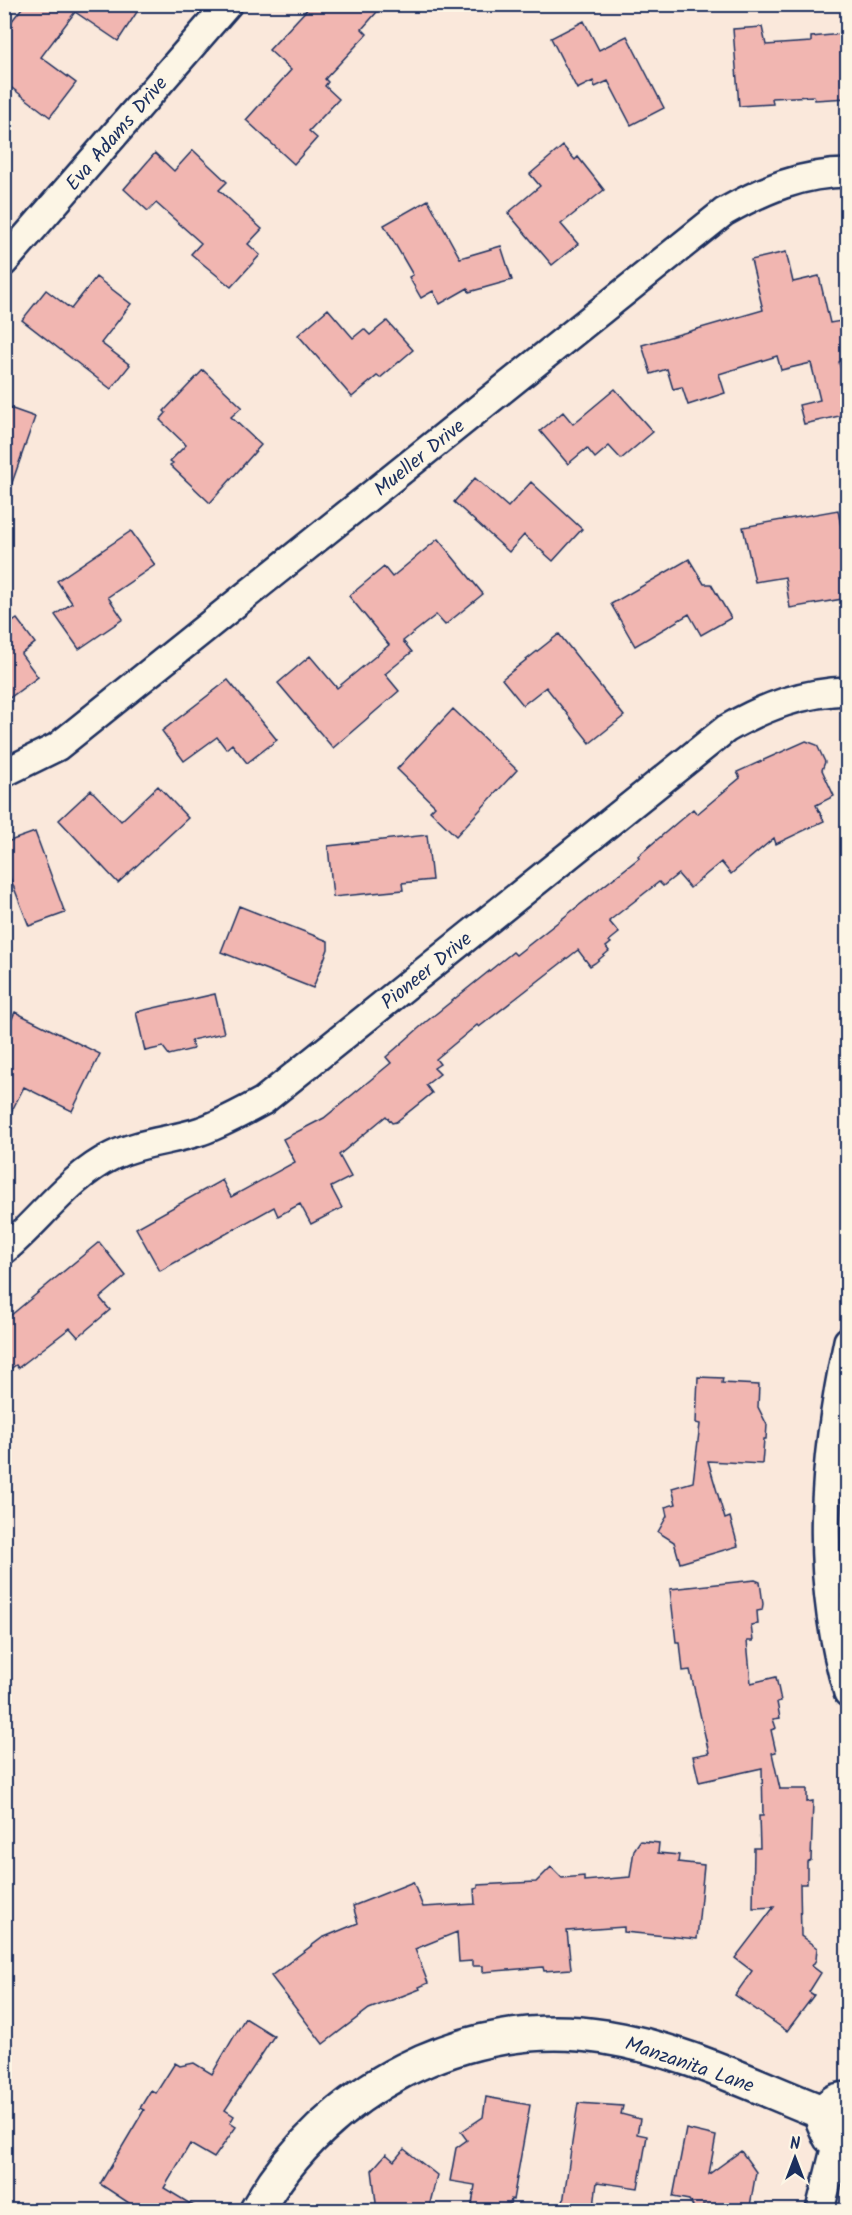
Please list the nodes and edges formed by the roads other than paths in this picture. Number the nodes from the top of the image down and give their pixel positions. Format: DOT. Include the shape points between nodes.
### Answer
graph roads {
  1 [pos="228,4"];
  2 [pos="848,173"];
  3 [pos="4,262"];
  4 [pos="848,691"];
  5 [pos="4,773"];
  6 [pos="4,1250"];
  7 [pos="848,1341"];
  8 [pos="848,1693"];
  9 [pos="839,2124"];
  10 [pos="257,2211"];
  11 [pos="820,2211"];
  1 -- 3 [label="street, Eva Adams Drive"];
  2 -- 5 [label="street, Mueller Drive" via="792,180 757,193 724,212 57,747"];
  4 -- 6 [label="street, Pioneer Drive" via="792,699 757,711 726,729 263,1101 199,1131 139,1145 110,1157 85,1174"];
  7 -- 8 [label="street" via="827,1460 824,1550 831,1616"];
  9 -- 10 [label="street, Manzanita Lane" via="648,2046 594,2036 524,2035 439,2054 369,2088 315,2133 288,2163"];
  9 -- 11 [label="street"];
}
